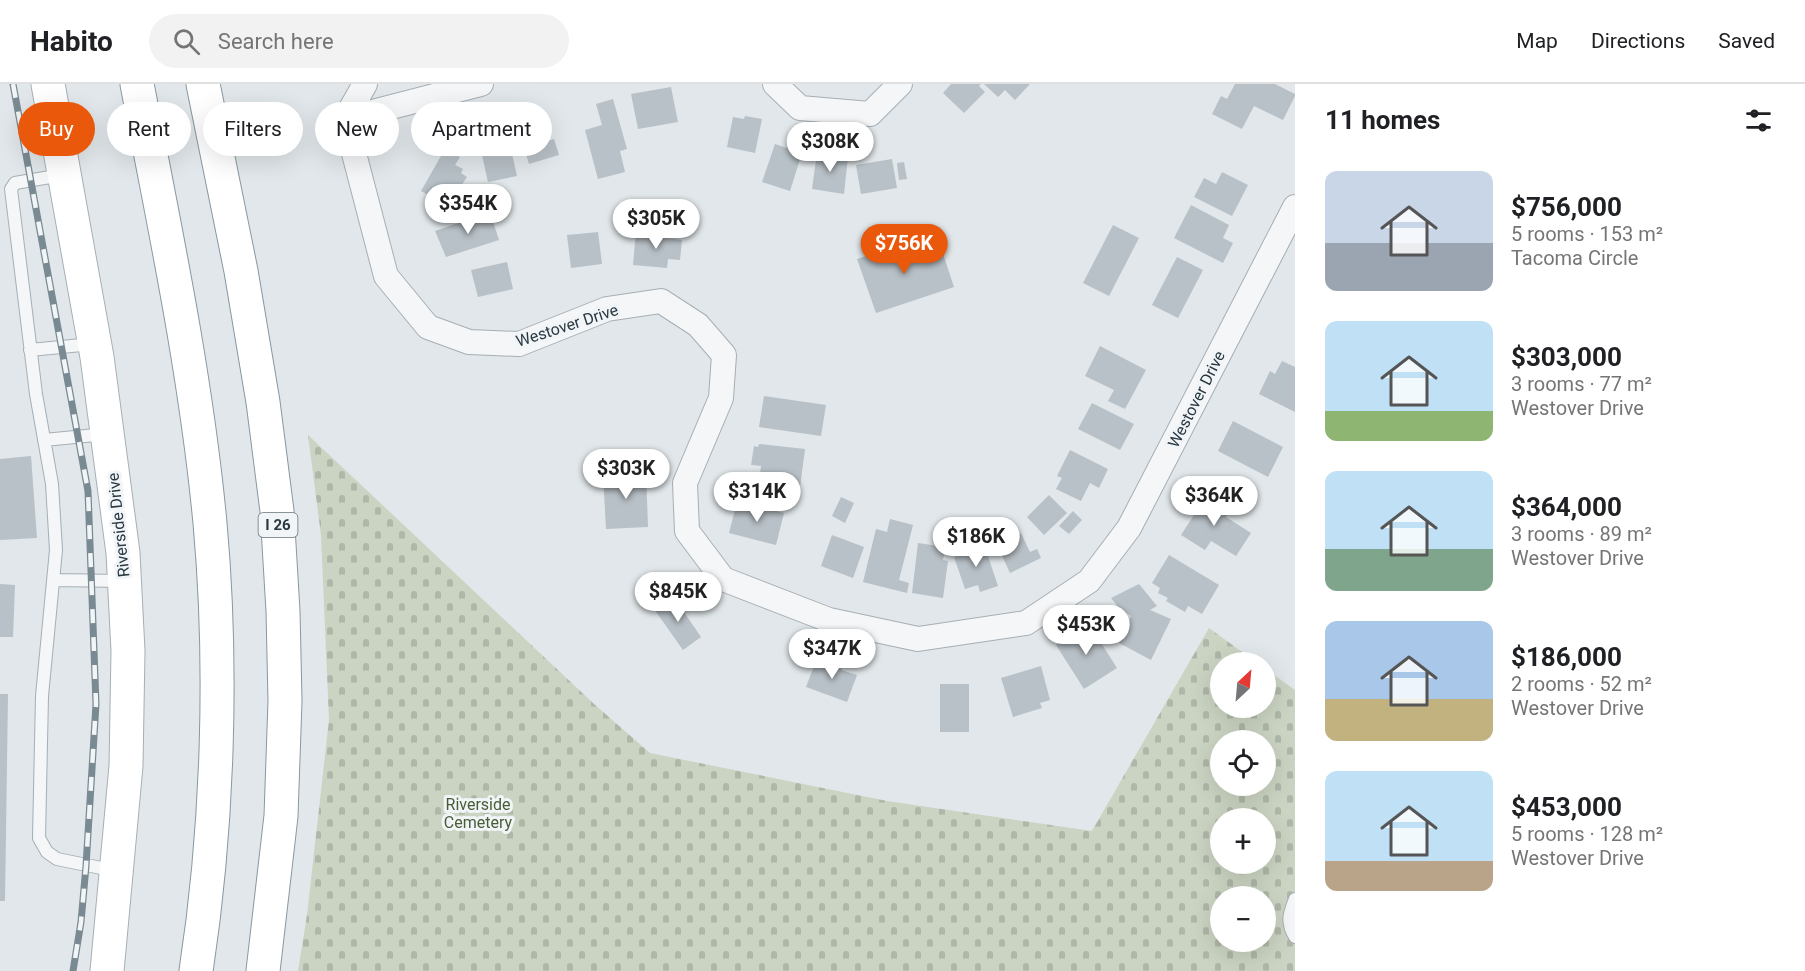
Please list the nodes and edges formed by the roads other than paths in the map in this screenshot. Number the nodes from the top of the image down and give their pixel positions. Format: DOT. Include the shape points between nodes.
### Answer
graph roads {
  1 [pos="48,84"];
  2 [pos="137,84"];
  3 [pos="203,84"];
  4 [pos="365,84"];
  5 [pos="481,84"];
  6 [pos="775,84"];
  7 [pos="900,84"];
  8 [pos="355,102"];
  9 [pos="399,105"];
  10 [pos="355,156"];
  11 [pos="64,175"];
  12 [pos="1295,207"];
  13 [pos="94,344"];
  14 [pos="30,350"];
  15 [pos="107,434"];
  16 [pos="44,440"];
  17 [pos="53,580"];
  18 [pos="124,581"];
  19 [pos="117,871"];
  20 [pos="1295,899"];
  21 [pos="1295,937"];
  22 [pos="107,971"];
  23 [pos="196,971"];
  24 [pos="263,971"];
  1 -- 11 [label="main road, Riverside Drive"];
  2 -- 23 [label="main road" via="176,284 210,523 215,604 213,800"];
  3 -- 24 [label="main road, I 26" via="241,271 277,511 285,701 280,816"];
  4 -- 8 [label="street"];
  5 -- 9 [label="street"];
  6 -- 7 [label="street" via="800,108 870,114"];
  10 -- 12 [label="street, Westover Drive" via="386,276 428,327 469,342 519,344 606,309 661,301 698,326 724,355 721,398 685,483 687,531 723,579 829,620 918,639 1026,623 1089,581 1130,528"];
  11 -- 13 [label="main road, Riverside Drive"];
  11 -- 14 [label="lane" via="15,183 11,189"];
  13 -- 14 [label="lane"];
  13 -- 15 [label="main road, Riverside Drive"];
  14 -- 16 [label="lane"];
  15 -- 16 [label="lane"];
  15 -- 18 [label="main road, Riverside Drive"];
  16 -- 17 [label="lane" via="52,484 56,550"];
  17 -- 18 [label="lane"];
  17 -- 19 [label="lane" via="42,696 39,838 47,852 57,859"];
  18 -- 19 [label="main road, Riverside Drive" via="128,651 126,765"];
  19 -- 22 [label="main road, Riverside Drive"];
  20 -- 21 [label="lane" via="1289,927"];
}
